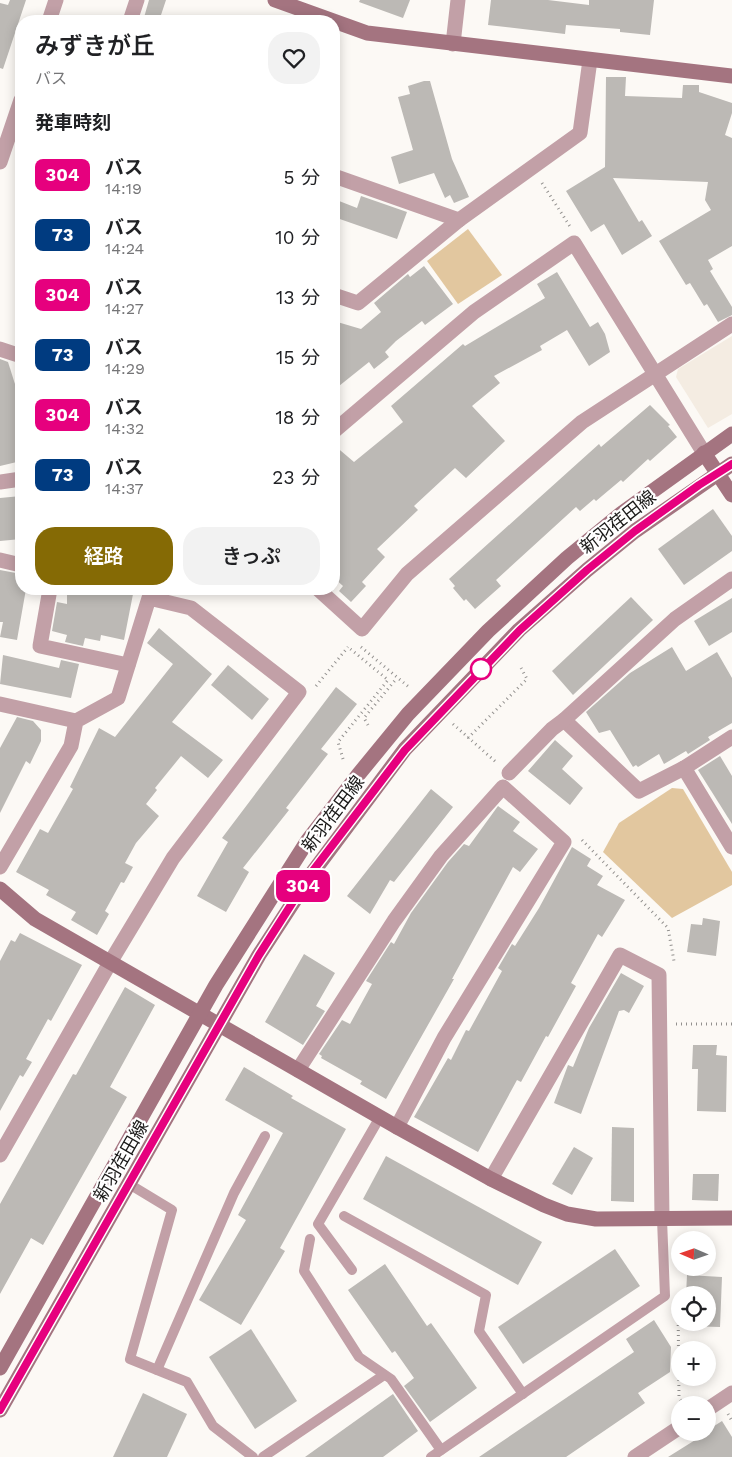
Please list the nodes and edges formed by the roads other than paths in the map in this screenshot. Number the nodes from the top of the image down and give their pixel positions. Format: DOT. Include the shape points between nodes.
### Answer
graph roads {
  1 [pos="56,0"];
  2 [pos="138,0"];
  3 [pos="275,0"];
  4 [pos="458,0"];
  5 [pos="51,15"];
  6 [pos="132,15"];
  7 [pos="301,15"];
  8 [pos="340,26"];
  9 [pos="453,44"];
  10 [pos="590,60"];
  11 [pos="732,76"];
  12 [pos="15,118"];
  13 [pos="0,162"];
  14 [pos="340,178"];
  15 [pos="459,220"];
  16 [pos="340,297"];
  17 [pos="732,324"];
  18 [pos="0,349"];
  19 [pos="15,354"];
  20 [pos="656,372"];
  21 [pos="340,427"];
  22 [pos="732,434"];
  23 [pos="704,453"];
  24 [pos="732,464"];
  25 [pos="718,473"];
  26 [pos="15,481"];
  27 [pos="0,482"];
  28 [pos="732,495"];
  29 [pos="0,560"];
  30 [pos="15,564"];
  31 [pos="732,579"];
  32 [pos="49,595"];
  33 [pos="148,595"];
  34 [pos="155,595"];
  35 [pos="323,595"];
  36 [pos="128,665"];
  37 [pos="0,704"];
  38 [pos="564,720"];
  39 [pos="76,721"];
  40 [pos="732,737"];
  41 [pos="684,768"];
  42 [pos="509,773"];
  43 [pos="732,847"];
  44 [pos="0,867"];
  45 [pos="0,889"];
  46 [pos="110,961"];
  47 [pos="298,1070"];
  48 [pos="380,1117"];
  49 [pos="397,1127"];
  50 [pos="265,1136"];
  51 [pos="0,1155"];
  52 [pos="491,1179"];
  53 [pos="130,1184"];
  54 [pos="344,1216"];
  55 [pos="732,1218"];
  56 [pos="662,1219"];
  57 [pos="310,1239"];
  58 [pos="352,1270"];
  59 [pos="0,1368"];
  60 [pos="156,1370"];
  61 [pos="384,1375"];
  62 [pos="732,1393"];
  63 [pos="523,1394"];
  64 [pos="716,1404"];
  65 [pos="0,1410"];
  66 [pos="671,1433"];
  67 [pos="441,1450"];
  68 [pos="253,1457"];
  69 [pos="264,1457"];
  70 [pos="431,1457"];
  71 [pos="635,1457"];
  1 -- 5 [label="street"];
  2 -- 6 [label="street"];
  3 -- 7 [label="street"];
  4 -- 9 [label="street"];
  8 -- 9 [label="street" via="367,34"];
  9 -- 10 [label="street"];
  10 -- 11 [label="street"];
  10 -- 15 [label="street" via="580,133"];
  12 -- 13 [label="street"];
  14 -- 15 [label="street"];
  15 -- 16 [label="street" via="358,303"];
  17 -- 20 [label="street"];
  18 -- 19 [label="street"];
  20 -- 21 [label="street" via="574,243 474,312"];
  20 -- 23 [label="street"];
  20 -- 35 [label="street" via="582,422 407,574 358,635"];
  22 -- 23 [label="street, 新羽荏田線"];
  23 -- 25 [label="street"];
  23 -- 59 [label="street, 新羽荏田線" via="615,518 488,631 408,714 308,840 216,985"];
  24 -- 25 [label="street, 新羽荏田線"];
  25 -- 28 [label="street"];
  25 -- 53 [label="street, 新羽荏田線" via="635,531 587,570 520,630 405,750 312,872 259,955"];
  26 -- 27 [label="street"];
  29 -- 30 [label="street"];
  31 -- 38 [label="street" via="675,619"];
  32 -- 36 [label="street" via="40,646"];
  33 -- 36 [label="street"];
  34 -- 46 [label="street" via="191,608 299,692 173,858"];
  36 -- 39 [label="street" via="118,698"];
  37 -- 39 [label="street"];
  38 -- 41 [label="street" via="639,791"];
  38 -- 42 [label="street"];
  39 -- 44 [label="street" via="71,746"];
  40 -- 41 [label="street"];
  41 -- 43 [label="street"];
  45 -- 46 [label="street" via="35,919"];
  46 -- 47 [label="street"];
  46 -- 51 [label="street"];
  47 -- 48 [label="street"];
  47 -- 49 [label="street" via="394,920 441,856 503,787 564,842 444,1038"];
  48 -- 49 [label="street"];
  48 -- 58 [label="lane" via="318,1224"];
  49 -- 52 [label="street"];
  50 -- 60 [label="lane" via="234,1193"];
  52 -- 56 [label="street" via="566,1214 596,1219"];
  52 -- 56 [label="street" via="620,955 659,975"];
  53 -- 60 [label="lane" via="172,1210 130,1359"];
  53 -- 65 [label="street, 新羽荏田線"];
  54 -- 63 [label="lane" via="486,1295 479,1331"];
  55 -- 56 [label="street"];
  56 -- 63 [label="lane" via="665,1296"];
  57 -- 61 [label="lane" via="304,1271 359,1357"];
  60 -- 68 [label="lane" via="187,1382 213,1426"];
  61 -- 67 [label="lane" via="391,1379"];
  61 -- 69 [label="lane"];
  62 -- 64 [label="street"];
  63 -- 67 [label="lane"];
  66 -- 71 [label="street"];
  67 -- 70 [label="lane"];
}
